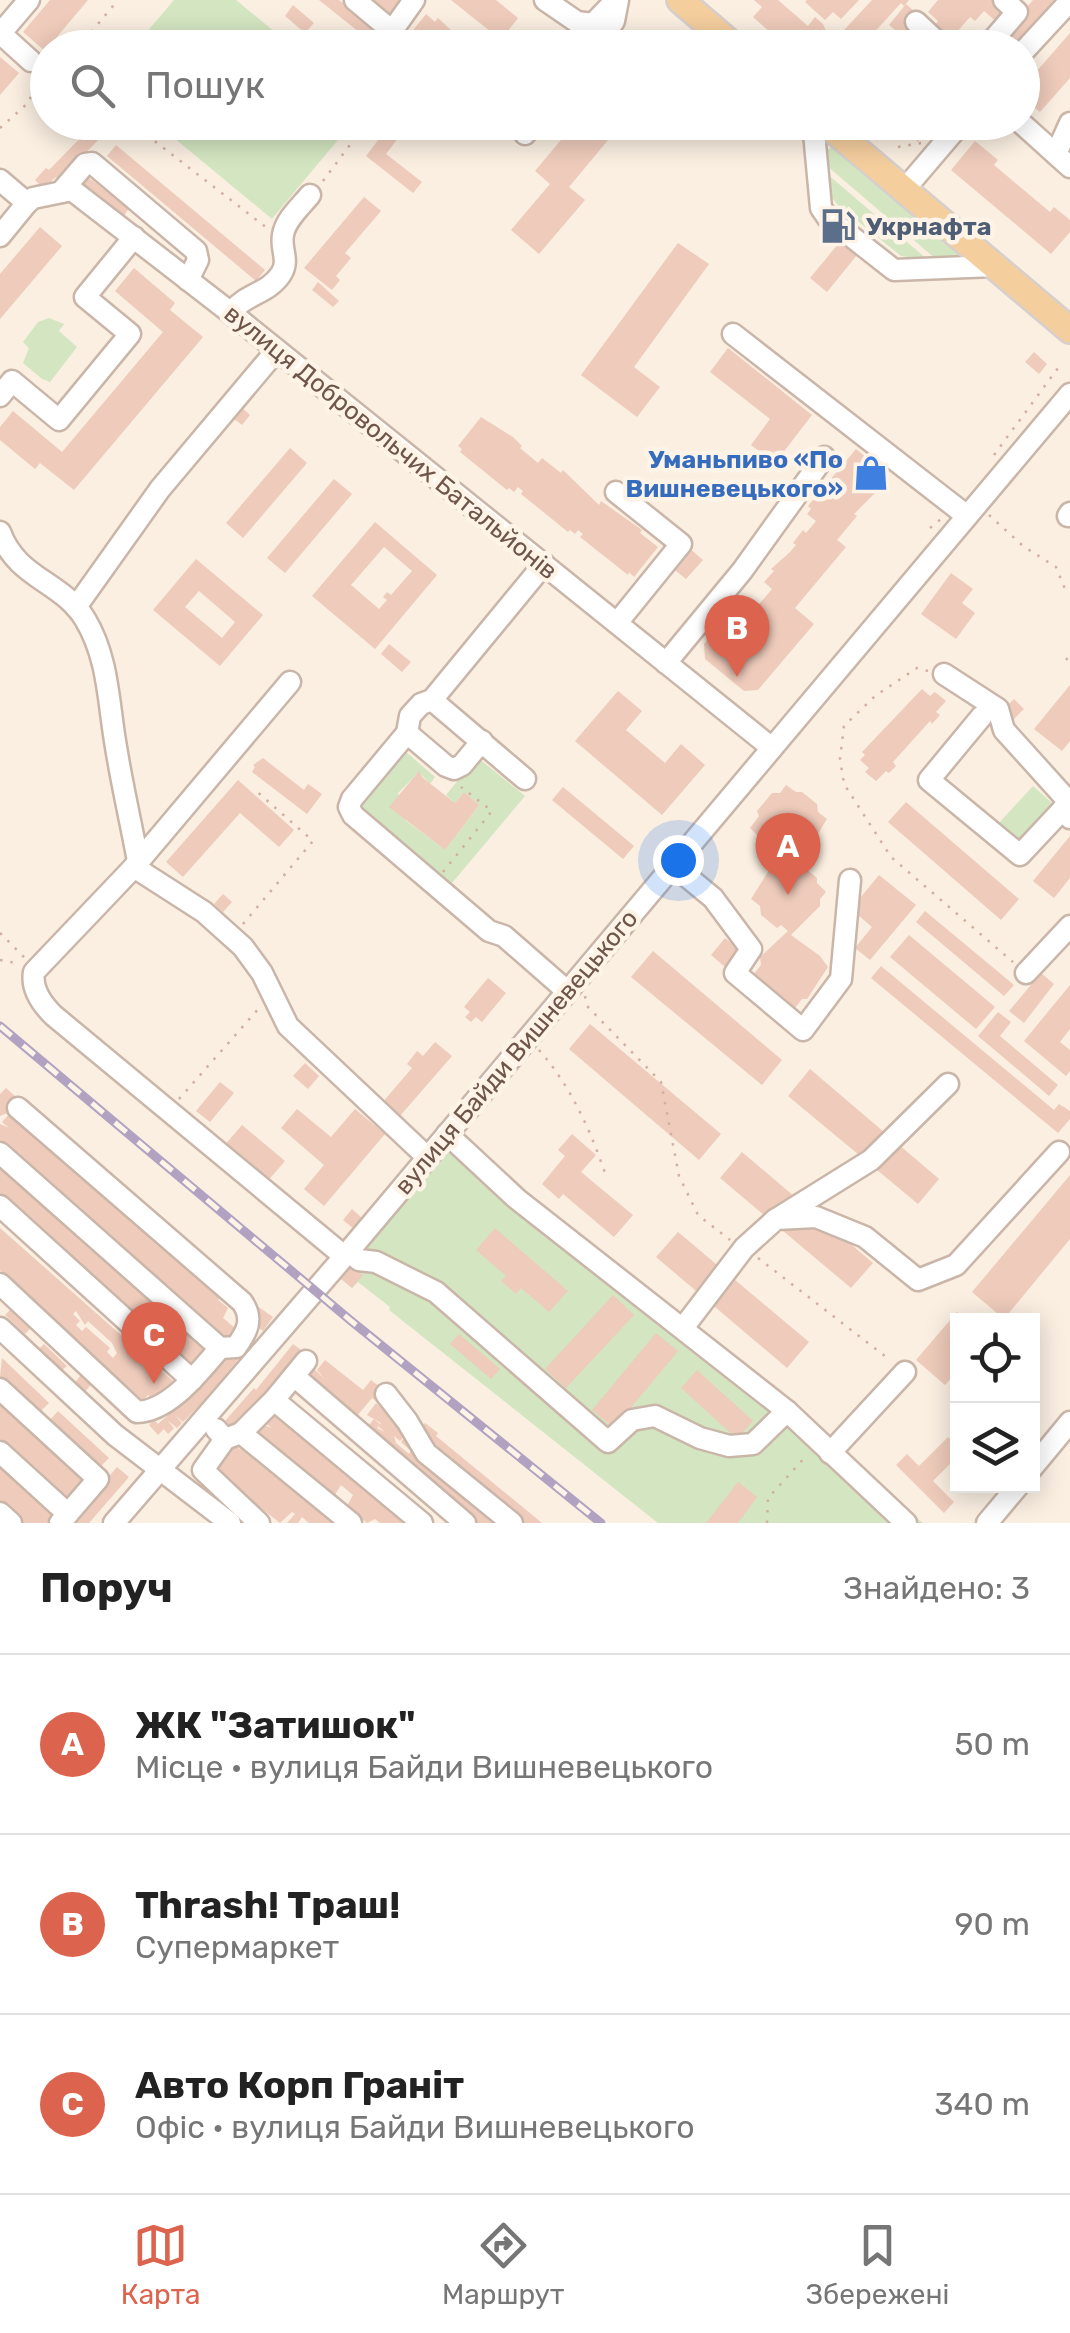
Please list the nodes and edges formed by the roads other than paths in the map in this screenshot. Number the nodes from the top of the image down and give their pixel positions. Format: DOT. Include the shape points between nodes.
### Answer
graph roads {
  1 [pos="29,0"];
  2 [pos="355,0"];
  3 [pos="414,0"];
  4 [pos="545,0"];
  5 [pos="617,0"];
  6 [pos="680,0"];
  7 [pos="1004,0"];
  8 [pos="1070,0"];
  9 [pos="916,22"];
  10 [pos="391,30"];
  11 [pos="393,30"];
  12 [pos="608,30"];
  13 [pos="715,30"];
  14 [pos="925,30"];
  15 [pos="995,30"];
  16 [pos="0,34"];
  17 [pos="1040,34"];
  18 [pos="30,63"];
  19 [pos="1070,122"];
  20 [pos="815,140"];
  21 [pos="845,140"];
  22 [pos="947,140"];
  23 [pos="1040,140"];
  24 [pos="1063,160"];
  25 [pos="0,180"];
  26 [pos="904,190"];
  27 [pos="61,192"];
  28 [pos="310,195"];
  29 [pos="27,203"];
  30 [pos="0,236"];
  31 [pos="134,237"];
  32 [pos="994,266"];
  33 [pos="188,280"];
  34 [pos="230,313"];
  35 [pos="1070,330"];
  36 [pos="734,334"];
  37 [pos="276,351"];
  38 [pos="0,396"];
  39 [pos="1065,410"];
  40 [pos="824,457"];
  41 [pos="616,492"];
  42 [pos="966,510"];
  43 [pos="0,532"];
  44 [pos="544,564"];
  45 [pos="76,607"];
  46 [pos="617,623"];
  47 [pos="666,663"];
  48 [pos="944,674"];
  49 [pos="290,682"];
  50 [pos="432,700"];
  51 [pos="982,716"];
  52 [pos="408,733"];
  53 [pos="482,742"];
  54 [pos="772,748"];
  55 [pos="525,779"];
  56 [pos="1066,814"];
  57 [pos="136,864"];
  58 [pos="673,865"];
  59 [pos="850,880"];
  60 [pos="1070,926"];
  61 [pos="1026,973"];
  62 [pos="567,991"];
  63 [pos="948,1084"];
  64 [pos="18,1108"];
  65 [pos="447,1134"];
  66 [pos="1059,1152"];
  67 [pos="0,1153"];
  68 [pos="428,1157"];
  69 [pos="0,1206"];
  70 [pos="776,1219"];
  71 [pos="346,1254"];
  72 [pos="0,1284"];
  73 [pos="0,1328"];
  74 [pos="683,1328"];
  75 [pos="220,1348"];
  76 [pos="905,1372"];
  77 [pos="192,1380"];
  78 [pos="0,1390"];
  79 [pos="386,1394"];
  80 [pos="274,1400"];
  81 [pos="788,1411"];
  82 [pos="137,1412"];
  83 [pos="206,1418"];
  84 [pos="1070,1422"];
  85 [pos="115,1434"];
  86 [pos="233,1436"];
  87 [pos="823,1447"];
  88 [pos="0,1452"];
  89 [pos="1040,1458"];
  90 [pos="162,1471"];
  91 [pos="1012,1493"];
  92 [pos="0,1513"];
  93 [pos="64,1518"];
  94 [pos="116,1522"];
  95 [pos="11,1523"];
  96 [pos="230,1523"];
  97 [pos="259,1523"];
  98 [pos="351,1523"];
  99 [pos="422,1523"];
  100 [pos="465,1523"];
  101 [pos="512,1523"];
  102 [pos="906,1523"];
  103 [pos="986,1523"];
  1 -- 16 [label="street"];
  2 -- 10 [label="street"];
  3 -- 11 [label="street"];
  4 -- 5 [label="street" via="577,22 592,24"];
  5 -- 12 [label="street"];
  6 -- 13 [label="main road"];
  7 -- 15 [label="street" via="1018,12"];
  8 -- 17 [label="street"];
  9 -- 14 [label="street"];
  16 -- 18 [label="street"];
  19 -- 24 [label="street"];
  20 -- 32 [label="street" via="821,208 885,265"];
  21 -- 26 [label="main road"];
  22 -- 26 [label="street"];
  23 -- 24 [label="street"];
  25 -- 29 [label="street"];
  26 -- 32 [label="main road"];
  27 -- 29 [label="street"];
  27 -- 31 [label="street, вулиця Добровольчих Батальйонів" via="72,190"];
  27 -- 33 [label="street" via="92,163 196,250"];
  28 -- 34 [label="street" via="282,238 281,273"];
  29 -- 30 [label="street"];
  31 -- 33 [label="street, вулиця Добровольчих Батальйонів"];
  31 -- 38 [label="street" via="84,297 130,334 60,420 12,381"];
  32 -- 35 [label="main road"];
  33 -- 34 [label="street, вулиця Добровольчих Батальйонів"];
  34 -- 37 [label="street, вулиця Добровольчих Батальйонів"];
  36 -- 42 [label="street"];
  37 -- 44 [label="street, вулиця Добровольчих Батальйонів"];
  37 -- 45 [label="street" via="151,499"];
  39 -- 42 [label="street, вулиця Байди Вишневецького"];
  40 -- 47 [label="street"];
  41 -- 46 [label="street" via="681,544"];
  42 -- 54 [label="street, вулиця Байди Вишневецького"];
  43 -- 45 [label="street" via="15,561"];
  44 -- 46 [label="street, вулиця Добровольчих Батальйонів"];
  44 -- 50 [label="street"];
  45 -- 57 [label="street" via="106,670"];
  46 -- 47 [label="street, вулиця Добровольчих Батальйонів"];
  47 -- 54 [label="street, вулиця Добровольчих Батальйонів"];
  48 -- 56 [label="street" via="998,709 1004,730 1068,802"];
  49 -- 57 [label="street"];
  50 -- 52 [label="street" via="410,716"];
  50 -- 53 [label="street"];
  51 -- 56 [label="street" via="929,780 1020,855"];
  52 -- 53 [label="street" via="454,769"];
  52 -- 62 [label="street" via="352,799 353,814"];
  53 -- 55 [label="street"];
  54 -- 58 [label="street, вулиця Байди Вишневецького"];
  57 -- 68 [label="street" via="232,936 257,964 283,1020"];
  57 -- 71 [label="street" via="37,970 34,986 48,1010"];
  58 -- 59 [label="street" via="712,898 751,949 735,972 803,1030 841,979"];
  58 -- 62 [label="street, вулиця Байди Вишневецького"];
  60 -- 61 [label="street"];
  62 -- 65 [label="street, вулиця Байди Вишневецького"];
  63 -- 70 [label="street" via="870,1160"];
  64 -- 75 [label="street" via="242,1302 248,1331 236,1348"];
  65 -- 68 [label="street, вулиця Байди Вишневецького"];
  65 -- 74 [label="street" via="517,1199"];
  66 -- 70 [label="street" via="956,1265 918,1280 866,1237 816,1217"];
  67 -- 75 [label="street"];
  68 -- 71 [label="street, вулиця Байди Вишневецького"];
  69 -- 77 [label="street"];
  70 -- 74 [label="street" via="744,1248"];
  71 -- 81 [label="street" via="436,1292 608,1442 632,1420 655,1416 700,1438 754,1444"];
  71 -- 83 [label="street, вулиця Байди Вишневецького"];
  72 -- 82 [label="street"];
  73 -- 85 [label="street"];
  74 -- 81 [label="street"];
  75 -- 77 [label="street"];
  76 -- 87 [label="street"];
  77 -- 82 [label="street" via="151,1411"];
  78 -- 93 [label="street" via="98,1480"];
  79 -- 101 [label="street" via="426,1453"];
  80 -- 86 [label="street"];
  80 -- 99 [label="street"];
  80 -- 100 [label="street" via="300,1369"];
  81 -- 87 [label="street"];
  82 -- 85 [label="street"];
  83 -- 86 [label="street"];
  83 -- 90 [label="street, вулиця Байди Вишневецького"];
  84 -- 89 [label="street"];
  85 -- 90 [label="street"];
  86 -- 97 [label="street" via="203,1470"];
  86 -- 98 [label="street"];
  87 -- 102 [label="street"];
  88 -- 93 [label="street"];
  90 -- 94 [label="street, вулиця Байди Вишневецького"];
  90 -- 96 [label="street"];
  91 -- 103 [label="street"];
  92 -- 95 [label="street"];
}
